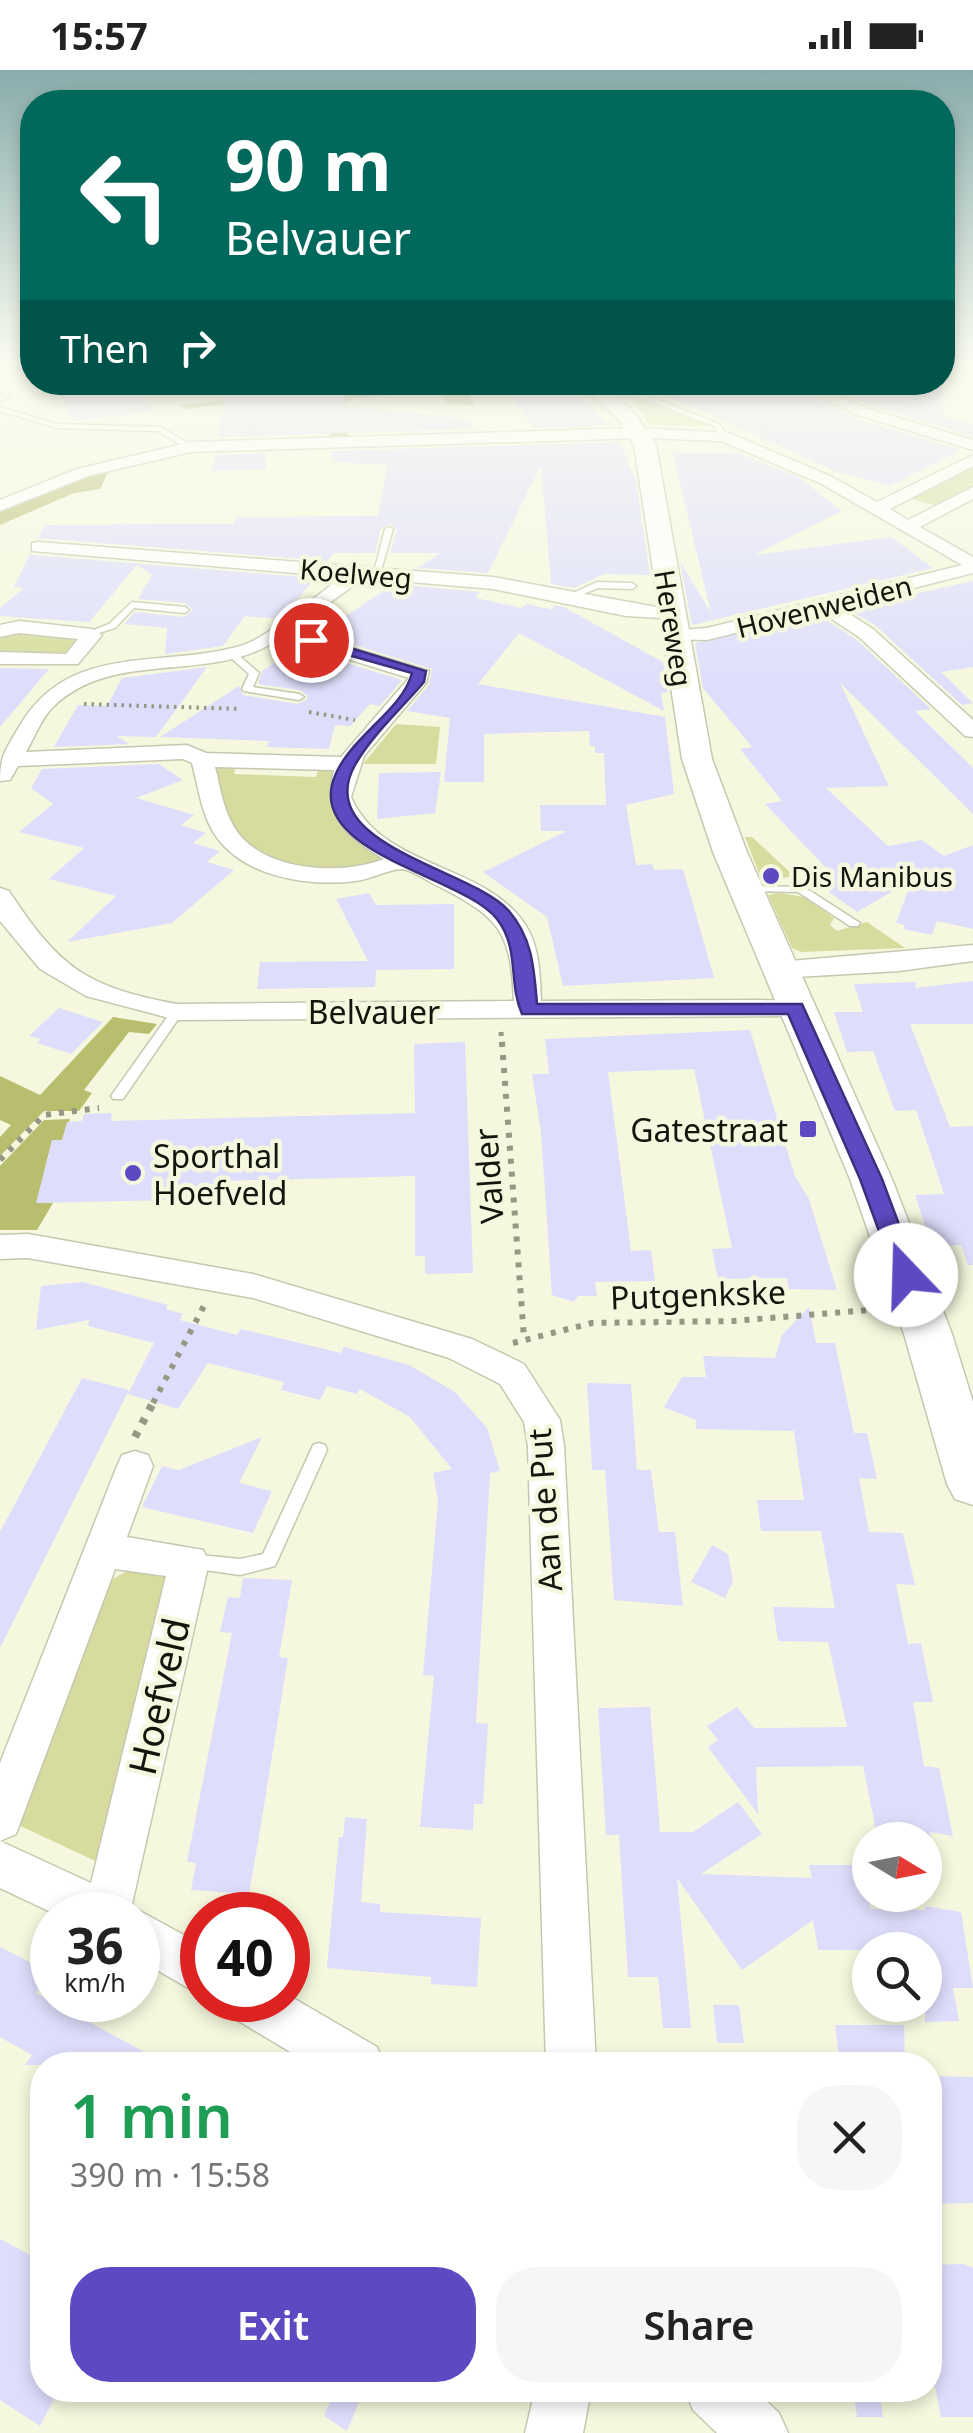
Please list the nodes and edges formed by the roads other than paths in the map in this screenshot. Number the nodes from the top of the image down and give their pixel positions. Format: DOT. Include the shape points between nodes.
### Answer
graph roads {
  1 [pos="86,471"];
  2 [pos="650,471"];
  3 [pos="800,471"];
  4 [pos="951,471"];
  5 [pos="973,492"];
  6 [pos="0,506"];
  7 [pos="879,508"];
  8 [pos="910,526"];
  9 [pos="389,529"];
  10 [pos="38,547"];
  11 [pos="973,566"];
  12 [pos="368,574"];
  13 [pos="632,586"];
  14 [pos="568,597"];
  15 [pos="825,606"];
  16 [pos="185,610"];
  17 [pos="673,625"];
  18 [pos="0,630"];
  19 [pos="278,632"];
  20 [pos="92,634"];
  21 [pos="233,655"];
  22 [pos="0,658"];
  23 [pos="71,660"];
  24 [pos="93,674"];
  25 [pos="300,697"];
  26 [pos="973,732"];
  27 [pos="202,760"];
  28 [pos="348,764"];
  29 [pos="2,767"];
  30 [pos="403,860"];
  31 [pos="745,889"];
  32 [pos="2,908"];
  33 [pos="854,923"];
  34 [pos="973,953"];
  35 [pos="779,970"];
  36 [pos="795,1008"];
  37 [pos="528,1010"];
  38 [pos="176,1012"];
  39 [pos="118,1096"];
  40 [pos="0,1247"];
  41 [pos="318,1450"];
  42 [pos="135,1466"];
  43 [pos="973,1484"];
  44 [pos="102,1551"];
  45 [pos="189,1562"];
  46 [pos="0,1819"];
  47 [pos="0,1864"];
  48 [pos="59,1892"];
  49 [pos="112,1892"];
  50 [pos="287,2022"];
  51 [pos="336,2052"];
  52 [pos="570,2052"];
  53 [pos="560,2402"];
  54 [pos="726,2402"];
  55 [pos="554,2433"];
  56 [pos="759,2433"];
  1 -- 6 [label="street"];
  2 -- 17 [label="street, Hereweg"];
  3 -- 7 [label="street"];
  4 -- 7 [label="street"];
  5 -- 8 [label="street"];
  7 -- 8 [label="street"];
  8 -- 11 [label="street"];
  9 -- 12 [label="lane"];
  10 -- 12 [label="street, Koelweg"];
  11 -- 15 [label="street, Hovenweiden"];
  12 -- 14 [label="street, Koelweg"];
  12 -- 19 [label="street"];
  13 -- 14 [label="lane" via="597,586"];
  14 -- 17 [label="street, Koelweg"];
  15 -- 17 [label="street, Hovenweiden" via="708,634"];
  15 -- 26 [label="street" via="866,633"];
  16 -- 20 [label="lane" via="132,605 112,626"];
  17 -- 31 [label="street, Hereweg" via="698,758"];
  18 -- 20 [label="street"];
  19 -- 21 [label="street"];
  19 -- 28 [label="street" via="416,668 419,679"];
  20 -- 23 [label="street"];
  21 -- 24 [label="street" via="144,662"];
  21 -- 25 [label="lane" via="254,674 247,690"];
  22 -- 23 [label="street"];
  23 -- 24 [label="street"];
  24 -- 29 [label="street" via="44,703"];
  27 -- 28 [label="street"];
  27 -- 29 [label="street" via="177,751"];
  27 -- 30 [label="street" via="221,824 258,857 340,875"];
  28 -- 30 [label="street" via="339,789 343,812 367,839"];
  30 -- 37 [label="street" via="489,902 514,926"];
  31 -- 33 [label="lane" via="800,889"];
  31 -- 35 [label="street, Hereweg"];
  32 -- 38 [label="street, Belvauer" via="57,972 120,1002"];
  34 -- 35 [label="street"];
  35 -- 36 [label="street, Hereweg"];
  36 -- 37 [label="street, Belvauer"];
  36 -- 43 [label="street, Hereweg" via="871,1179"];
  37 -- 38 [label="street, Belvauer"];
  38 -- 39 [label="lane"];
  40 -- 52 [label="street, Aan de Put" via="219,1278 486,1360 512,1374 529,1394 546,1446"];
  41 -- 45 [label="lane" via="269,1561 240,1568"];
  42 -- 44 [label="street"];
  44 -- 45 [label="street"];
  44 -- 46 [label="street"];
  45 -- 49 [label="street, Hoefveld"];
  47 -- 48 [label="street, Hoefveld"];
  50 -- 51 [label="street"];
  53 -- 55 [label="street"];
  54 -- 56 [label="street"];
}
